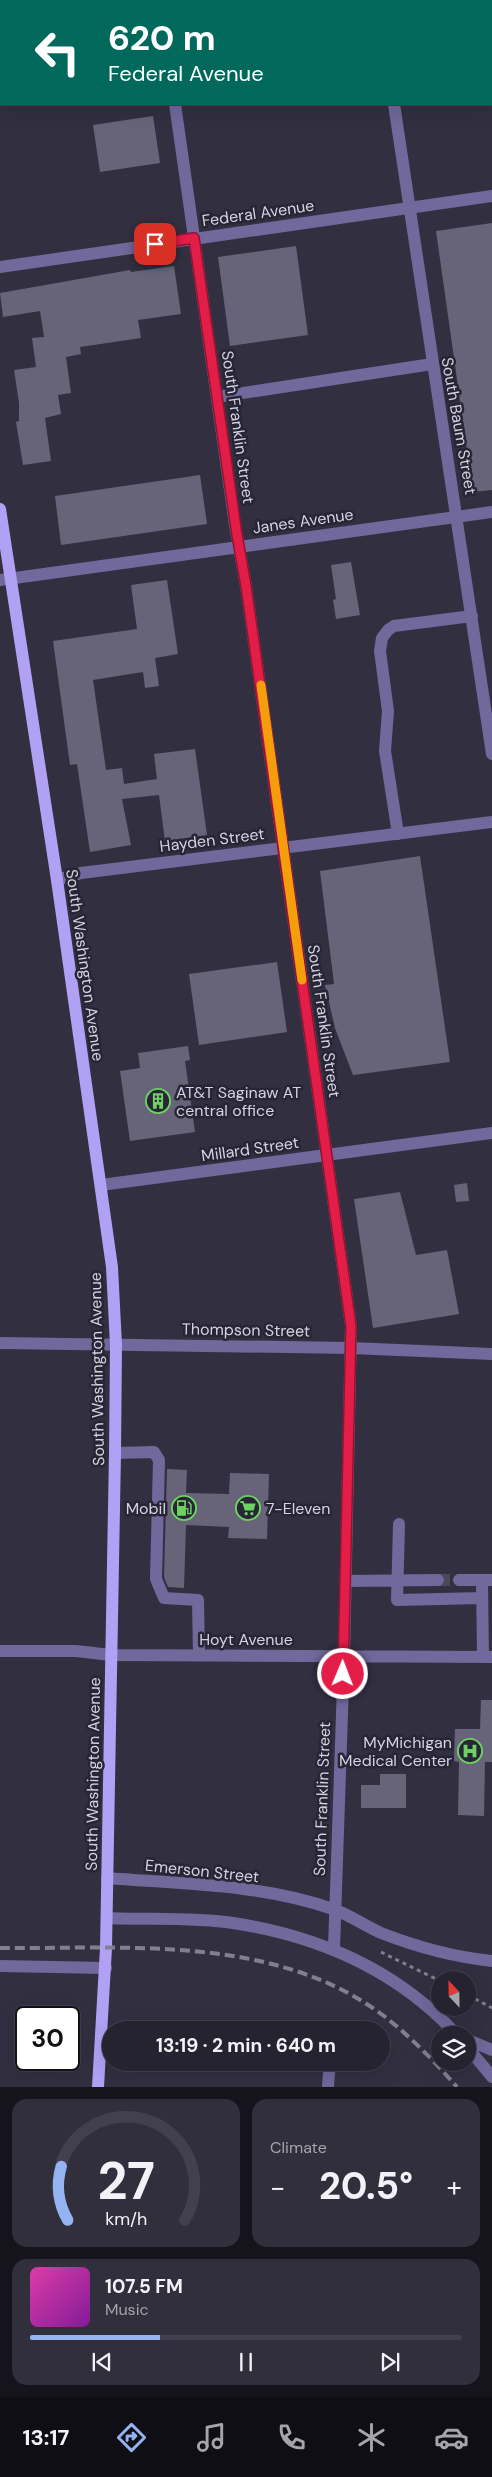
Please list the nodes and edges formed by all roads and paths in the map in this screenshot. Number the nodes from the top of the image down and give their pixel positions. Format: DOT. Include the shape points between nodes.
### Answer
graph roads {
  1 [pos="175,105"];
  2 [pos="394,105"];
  3 [pos="492,196"];
  4 [pos="409,208"];
  5 [pos="194,238"];
  6 [pos="0,267"];
  7 [pos="432,364"];
  8 [pos="217,397"];
  9 [pos="0,509"];
  10 [pos="492,512"];
  11 [pos="458,516"];
  12 [pos="238,546"];
  13 [pos="5,579"];
  14 [pos="472,616"];
  15 [pos="492,754"];
  16 [pos="492,822"];
  17 [pos="398,834"];
  18 [pos="283,847"];
  19 [pos="57,880"];
  20 [pos="492,1133"];
  21 [pos="327,1155"];
  22 [pos="101,1185"];
  23 [pos="0,1343"];
  24 [pos="116,1345"];
  25 [pos="351,1348"];
  26 [pos="492,1354"];
  27 [pos="116,1453"];
  28 [pos="399,1524"];
  29 [pos="397,1580"];
  30 [pos="438,1580"];
  31 [pos="459,1580"];
  32 [pos="487,1580"];
  33 [pos="345,1581"];
  34 [pos="482,1598"];
  35 [pos="0,1651"];
  36 [pos="112,1655"];
  37 [pos="199,1655"];
  38 [pos="344,1656"];
  39 [pos="487,1657"];
  40 [pos="107,1878"];
  41 [pos="335,1910"];
  42 [pos="107,1918"];
  43 [pos="334,1948"];
  44 [pos="381,1952"];
  45 [pos="492,1961"];
  46 [pos="0,1966"];
  47 [pos="106,1968"];
  48 [pos="431,1977"];
  49 [pos="476,1999"];
  50 [pos="492,2008"];
  51 [pos="448,2026"];
  52 [pos="476,2043"];
  53 [pos="492,2050"];
  54 [pos="476,2058"];
  55 [pos="329,2071"];
  56 [pos="492,2077"];
  57 [pos="98,2087"];
  58 [pos="328,2087"];
  1 -- 5 [label="street, South Franklin Street"];
  2 -- 4 [label="street, South Baum Street"];
  3 -- 4 [label="street, Federal Avenue"];
  4 -- 5 [label="street, Federal Avenue"];
  4 -- 7 [label="street, South Baum Street"];
  5 -- 6 [label="street, Federal Avenue"];
  5 -- 8 [label="street, South Franklin Street"];
  7 -- 8 [label="street"];
  7 -- 11 [label="street, South Baum Street"];
  8 -- 12 [label="street, South Franklin Street"];
  9 -- 13 [label="main road, South Washington Avenue"];
  10 -- 11 [label="street, Janes Avenue"];
  11 -- 12 [label="street, Janes Avenue"];
  11 -- 14 [label="street, South Baum Street"];
  12 -- 13 [label="street, Janes Avenue"];
  12 -- 18 [label="street, South Franklin Street"];
  13 -- 19 [label="main road, South Washington Avenue"];
  14 -- 15 [label="street, South Baum Street"];
  14 -- 17 [label="street" via="394,626 380,643 388,711 385,751"];
  16 -- 17 [label="street, Hayden Street"];
  17 -- 18 [label="street, Hayden Street"];
  18 -- 19 [label="street, Hayden Street"];
  18 -- 21 [label="street, South Franklin Street"];
  19 -- 22 [label="main road, South Washington Avenue"];
  20 -- 21 [label="street, Millard Street"];
  21 -- 22 [label="street, Millard Street"];
  21 -- 25 [label="street, South Franklin Street" via="351,1326"];
  22 -- 24 [label="main road, South Washington Avenue" via="112,1267"];
  23 -- 24 [label="street, Thompson Street"];
  24 -- 25 [label="street, Thompson Street"];
  24 -- 27 [label="main road, South Washington Avenue"];
  25 -- 26 [label="street, Thompson Street"];
  25 -- 33 [label="street, South Franklin Street"];
  27 -- 36 [label="main road, South Washington Avenue"];
  27 -- 37 [label="street" via="154,1452 159,1460 156,1579 164,1598 198,1600"];
  28 -- 29 [label="street"];
  29 -- 30 [label="street"];
  29 -- 33 [label="street"];
  29 -- 34 [label="street" via="397,1600"];
  31 -- 32 [label="street"];
  32 -- 34 [label="street"];
  33 -- 38 [label="street, South Franklin Street"];
  34 -- 39 [label="street"];
  35 -- 36 [label="street, Hoyt Avenue" via="76,1651"];
  36 -- 37 [label="street, Hoyt Avenue"];
  36 -- 40 [label="main road, South Washington Avenue"];
  37 -- 38 [label="street, Hoyt Avenue"];
  38 -- 39 [label="street, Hoyt Avenue"];
  38 -- 41 [label="street, South Franklin Street"];
  40 -- 41 [label="street, Emerson Street" via="235,1887"];
  40 -- 42 [label="main road, South Washington Avenue"];
  41 -- 43 [label="street, South Franklin Street"];
  41 -- 45 [label="street, Emerson Street" via="380,1932 440,1953"];
  42 -- 43 [label="street" via="231,1923 281,1932"];
  42 -- 47 [label="main road, South Washington Avenue"];
  43 -- 51 [label="street" via="410,1993"];
  44 -- 48 [label="path"];
  46 -- 47 [label="street"];
  47 -- 57 [label="main road, South Washington Avenue"];
  49 -- 50 [label="path"];
  52 -- 53 [label="street"];
  54 -- 56 [label="street"];
  55 -- 58 [label="street"];
}
